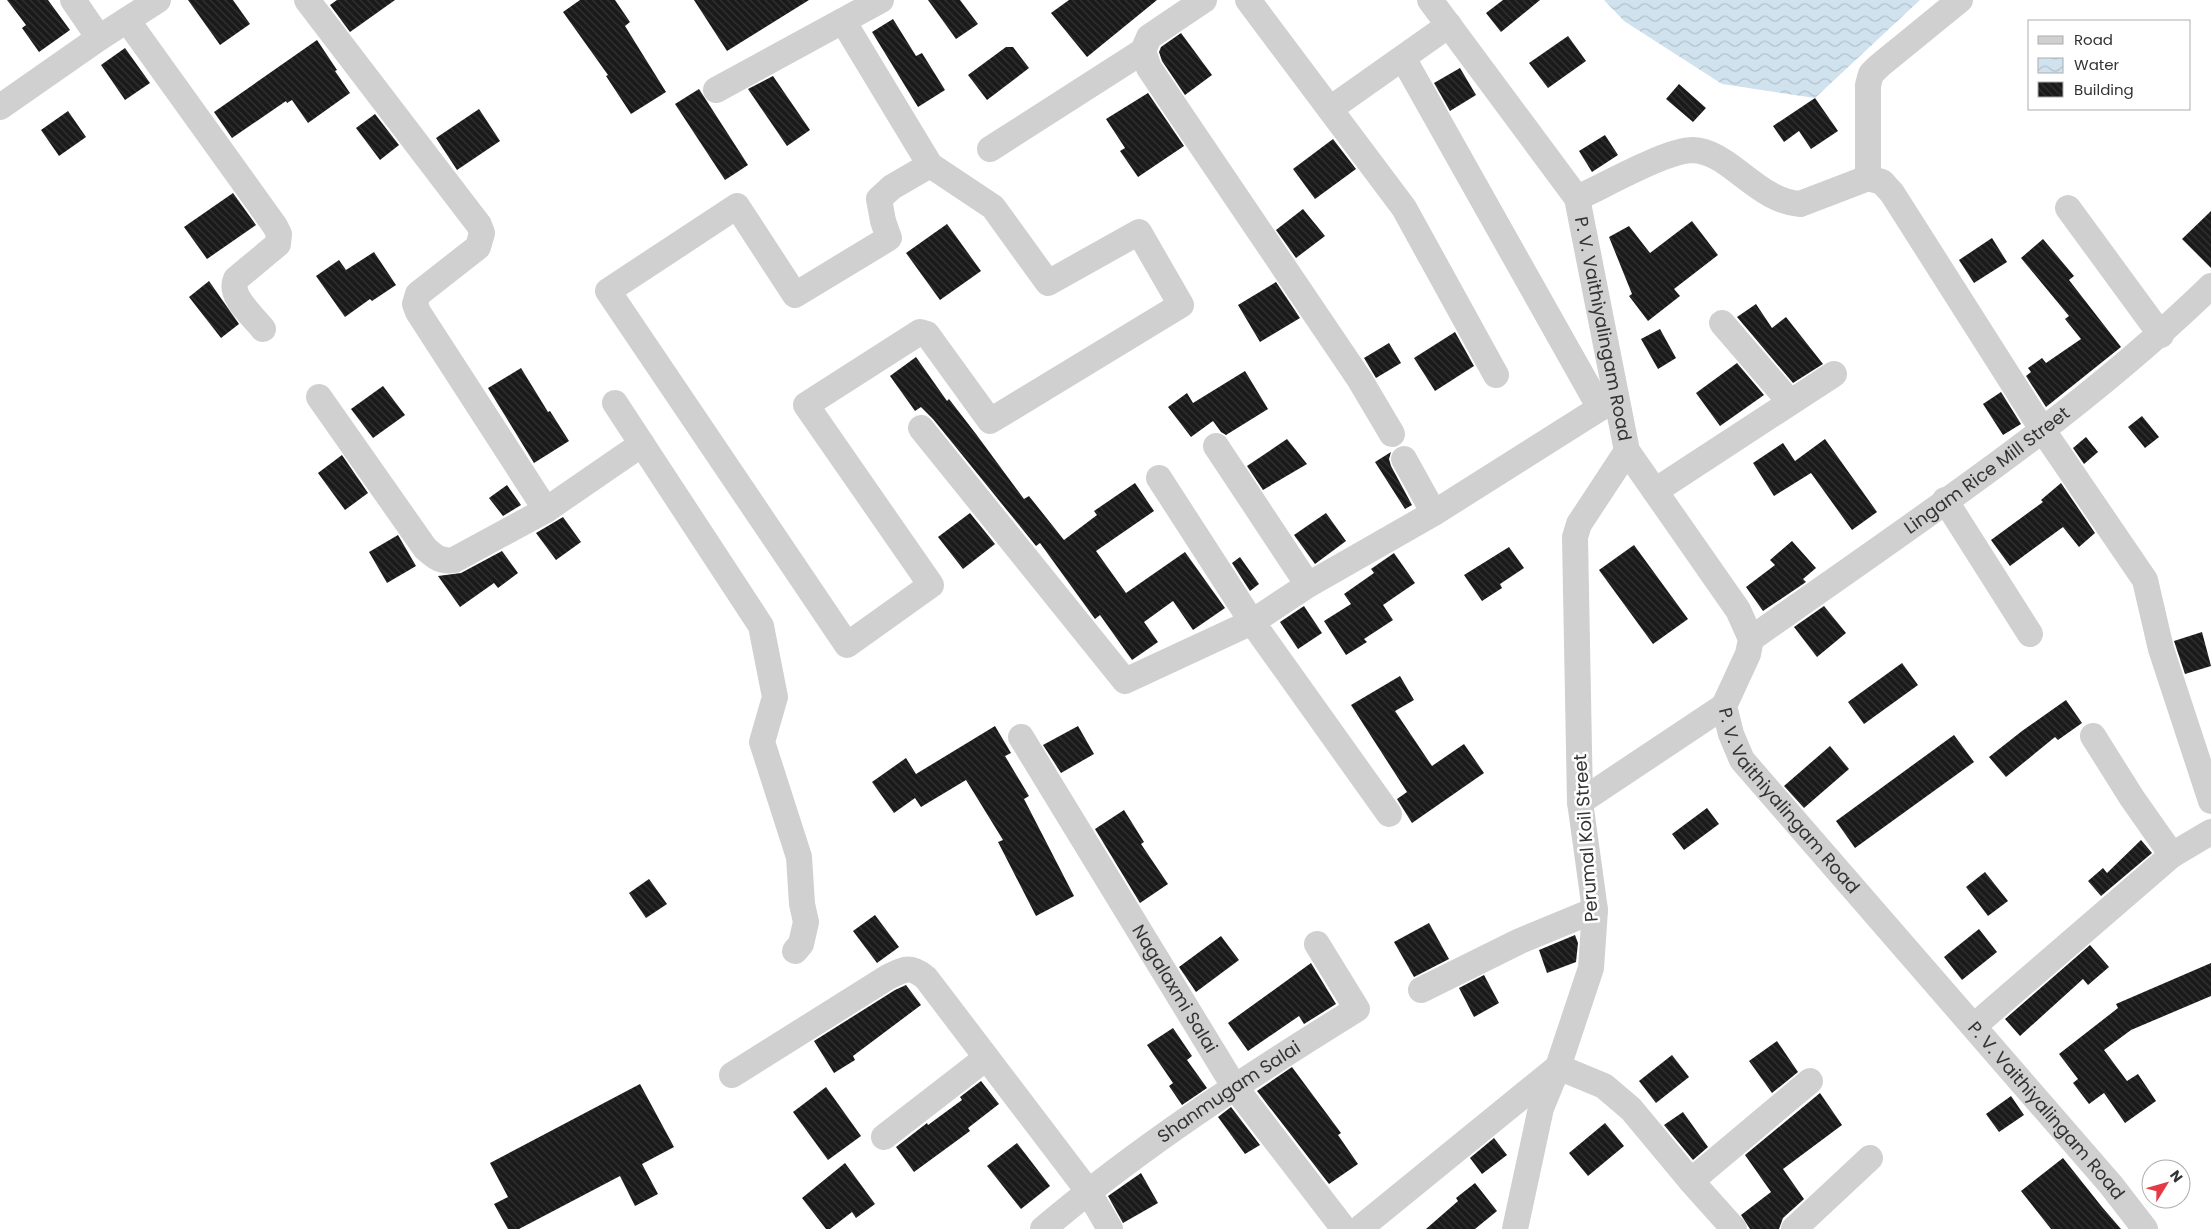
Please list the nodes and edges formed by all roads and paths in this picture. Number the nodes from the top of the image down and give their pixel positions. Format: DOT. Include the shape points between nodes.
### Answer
graph roads {
  1 [pos="73,0"];
  2 [pos="158,0"];
  3 [pos="307,0"];
  4 [pos="881,0"];
  5 [pos="1204,0"];
  6 [pos="1248,0"];
  7 [pos="1430,0"];
  8 [pos="1960,0"];
  9 [pos="127,20"];
  10 [pos="843,21"];
  11 [pos="1449,25"];
  12 [pos="99,38"];
  13 [pos="1143,50"];
  14 [pos="1403,58"];
  15 [pos="716,90"];
  16 [pos="0,107"];
  17 [pos="1330,109"];
  18 [pos="990,148"];
  19 [pos="930,165"];
  20 [pos="1868,178"];
  21 [pos="1577,198"];
  22 [pos="2068,208"];
  23 [pos="2211,286"];
  24 [pos="1722,323"];
  25 [pos="263,329"];
  26 [pos="2161,334"];
  27 [pos="1834,374"];
  28 [pos="1496,375"];
  29 [pos="319,397"];
  30 [pos="1790,402"];
  31 [pos="616,403"];
  32 [pos="1608,403"];
  33 [pos="921,428"];
  34 [pos="2042,429"];
  35 [pos="1392,434"];
  36 [pos="642,444"];
  37 [pos="1216,446"];
  38 [pos="1627,451"];
  39 [pos="1404,459"];
  40 [pos="1159,478"];
  41 [pos="1654,491"];
  42 [pos="1945,500"];
  43 [pos="546,510"];
  44 [pos="1434,513"];
  45 [pos="1308,585"];
  46 [pos="1252,622"];
  47 [pos="2030,634"];
  48 [pos="1751,639"];
  49 [pos="1724,706"];
  50 [pos="2093,736"];
  51 [pos="1021,737"];
  52 [pos="2211,801"];
  53 [pos="1580,802"];
  54 [pos="1389,814"];
  55 [pos="2211,832"];
  56 [pos="2172,855"];
  57 [pos="1595,910"];
  58 [pos="1317,944"];
  59 [pos="795,951"];
  60 [pos="1422,990"];
  61 [pos="1974,1026"];
  62 [pos="986,1058"];
  63 [pos="1558,1068"];
  64 [pos="732,1075"];
  65 [pos="1810,1082"];
  66 [pos="1234,1086"];
  67 [pos="884,1137"];
  68 [pos="1870,1158"];
  69 [pos="1691,1181"];
  70 [pos="1088,1191"];
  71 [pos="1043,1229"];
  72 [pos="1110,1229"];
  73 [pos="1344,1229"];
  74 [pos="1359,1229"];
  75 [pos="1515,1229"];
  76 [pos="1734,1229"];
  77 [pos="1794,1229"];
  78 [pos="2145,1229"];
  1 -- 12 [label="street"];
  2 -- 9 [label="street"];
  3 -- 43 [label="street" via="479,225 482,233 478,247 418,294 415,304"];
  4 -- 10 [label="street"];
  5 -- 13 [label="street" via="1149,37"];
  6 -- 17 [label="street"];
  7 -- 11 [label="street, P. V. Vaithiyalingam Road"];
  8 -- 20 [label="street" via="1871,74 1868,85"];
  9 -- 12 [label="street"];
  9 -- 25 [label="street" via="275,226 278,244 233,285 234,293"];
  10 -- 15 [label="street"];
  10 -- 19 [label="street"];
  11 -- 14 [label="street"];
  11 -- 21 [label="street, P. V. Vaithiyalingam Road"];
  12 -- 16 [label="street"];
  13 -- 18 [label="street"];
  13 -- 35 [label="street" via="1149,68 1360,380"];
  14 -- 17 [label="street"];
  14 -- 32 [label="street"];
  17 -- 28 [label="street" via="1404,208"];
  19 -- 19 [label="street" via="993,207 1048,284 1139,232 1181,305 990,421 927,334 920,332 806,404 931,585 847,644 608,291 737,206 795,295 889,238 879,199 892,187"];
  20 -- 21 [label="street" via="1800,204 1789,203 1764,191 1710,153 1693,150 1672,153"];
  20 -- 34 [label="street" via="1882,182 1892,194"];
  21 -- 32 [label="street, P. V. Vaithiyalingam Road"];
  22 -- 26 [label="street"];
  23 -- 26 [label="street, Lingam Rice Mill Street"];
  24 -- 30 [label="street"];
  26 -- 34 [label="street, Lingam Rice Mill Street" via="2068,412"];
  27 -- 30 [label="street"];
  29 -- 43 [label="street" via="436,559 444,562 454,560"];
  30 -- 41 [label="street"];
  31 -- 36 [label="street"];
  32 -- 38 [label="street, P. V. Vaithiyalingam Road"];
  32 -- 44 [label="street"];
  33 -- 46 [label="street" via="1125,681"];
  34 -- 42 [label="street, Lingam Rice Mill Street"];
  34 -- 52 [label="street" via="2145,580 2161,649"];
  36 -- 43 [label="street"];
  36 -- 59 [label="street" via="761,626 775,697 762,742 799,857 806,922 805,932"];
  37 -- 45 [label="street"];
  38 -- 41 [label="street, P. V. Vaithiyalingam Road"];
  38 -- 53 [label="street, Perumal Koil Street" via="1579,524 1575,537"];
  39 -- 44 [label="street"];
  40 -- 46 [label="street"];
  41 -- 48 [label="street, P. V. Vaithiyalingam Road" via="1738,610"];
  42 -- 47 [label="street"];
  42 -- 48 [label="street, Lingam Rice Mill Street"];
  44 -- 45 [label="street"];
  45 -- 46 [label="street"];
  46 -- 54 [label="street"];
  48 -- 49 [label="street, P. V. Vaithiyalingam Road" via="1748,654"];
  49 -- 53 [label="street"];
  49 -- 61 [label="street, P. V. Vaithiyalingam Road" via="1742,760"];
  50 -- 56 [label="street"];
  51 -- 66 [label="street, Nagalaxmi Salai"];
  53 -- 57 [label="street, Perumal Koil Street"];
  55 -- 56 [label="street"];
  56 -- 61 [label="street"];
  57 -- 60 [label="street"];
  57 -- 63 [label="street, Perumal Koil Street" via="1591,968"];
  58 -- 66 [label="street, Shanmugam Salai" via="1357,1008"];
  61 -- 78 [label="street, P. V. Vaithiyalingam Road"];
  62 -- 64 [label="street" via="926,978 917,970 906,969 888,977"];
  62 -- 67 [label="street"];
  62 -- 70 [label="street"];
  63 -- 69 [label="street" via="1604,1086 1631,1109"];
  63 -- 74 [label="street"];
  63 -- 75 [label="street, Perumal Koil Street" via="1541,1108"];
  65 -- 69 [label="street"];
  66 -- 70 [label="street, Shanmugam Salai"];
  66 -- 73 [label="street, Nagalaxmi Salai"];
  68 -- 77 [label="street"];
  69 -- 76 [label="street"];
  70 -- 71 [label="street, Shanmugam Salai"];
  70 -- 72 [label="street"];
}
